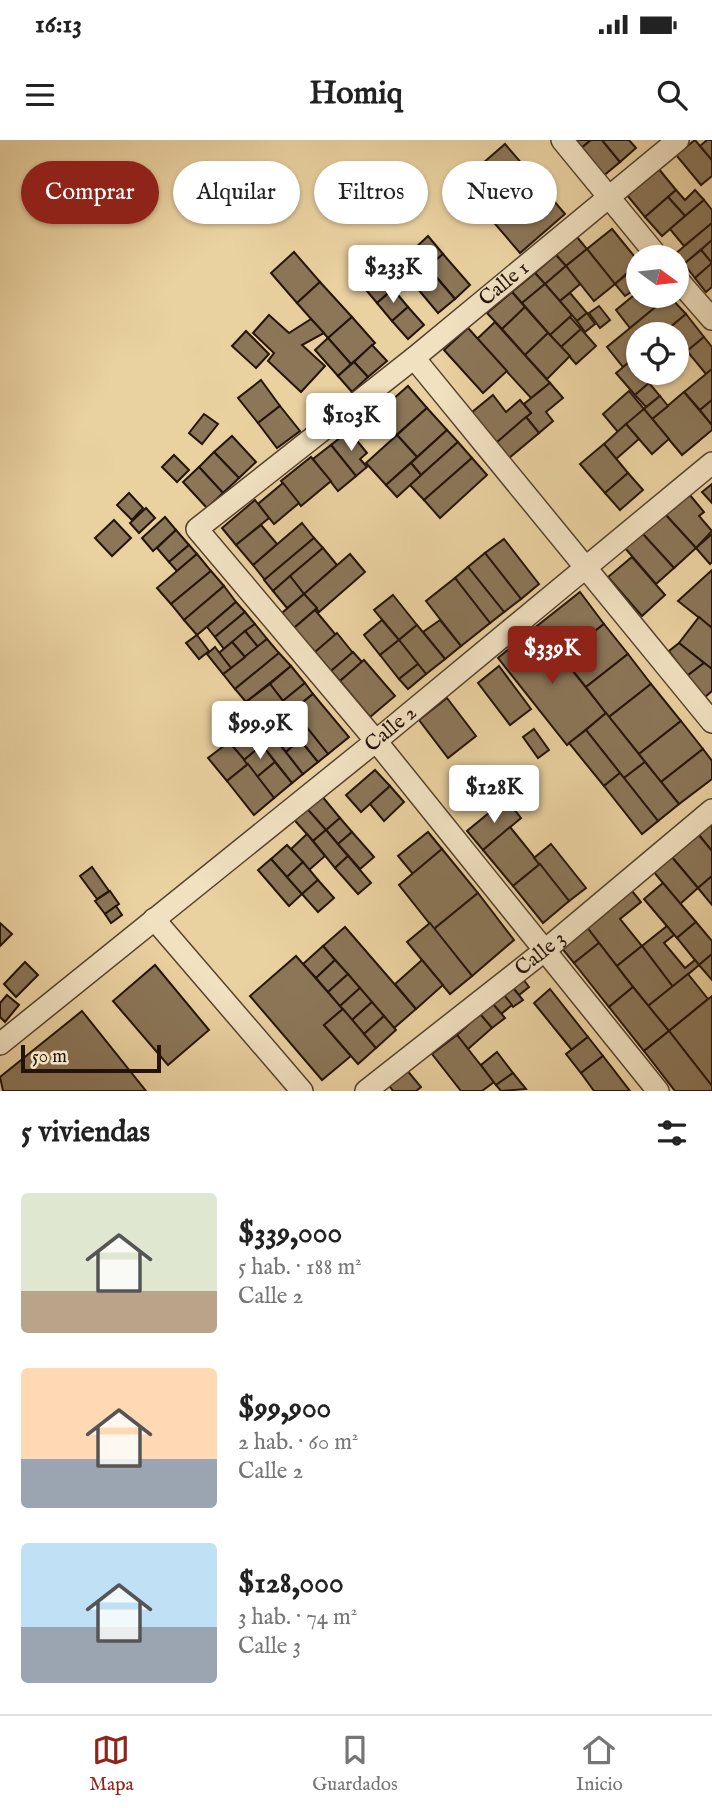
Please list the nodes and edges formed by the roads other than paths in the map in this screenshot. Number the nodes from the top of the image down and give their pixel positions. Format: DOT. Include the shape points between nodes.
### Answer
graph roads {
  1 [pos="562,140"];
  2 [pos="678,140"];
  3 [pos="607,198"];
  4 [pos="648,245"];
  5 [pos="690,294"];
  6 [pos="712,320"];
  7 [pos="414,358"];
  8 [pos="712,463"];
  9 [pos="585,566"];
  10 [pos="712,722"];
  11 [pos="376,741"];
  12 [pos="712,810"];
  13 [pos="155,919"];
  14 [pos="544,951"];
  15 [pos="0,1044"];
  16 [pos="302,1091"];
  17 [pos="366,1091"];
  18 [pos="658,1091"];
  1 -- 3 [label="street"];
  2 -- 3 [label="street, Calle 1"];
  3 -- 4 [label="street"];
  3 -- 7 [label="street, Calle 1"];
  5 -- 6 [label="street"];
  7 -- 9 [label="street"];
  7 -- 11 [label="street, Calle 1" via="197,529"];
  8 -- 9 [label="street, Calle 2"];
  9 -- 10 [label="street"];
  9 -- 11 [label="street, Calle 2"];
  11 -- 13 [label="street, Calle 2"];
  11 -- 14 [label="street"];
  12 -- 14 [label="street, Calle 3"];
  13 -- 15 [label="street, Calle 2"];
  13 -- 16 [label="street"];
  14 -- 17 [label="street, Calle 3"];
  14 -- 18 [label="street"];
}
